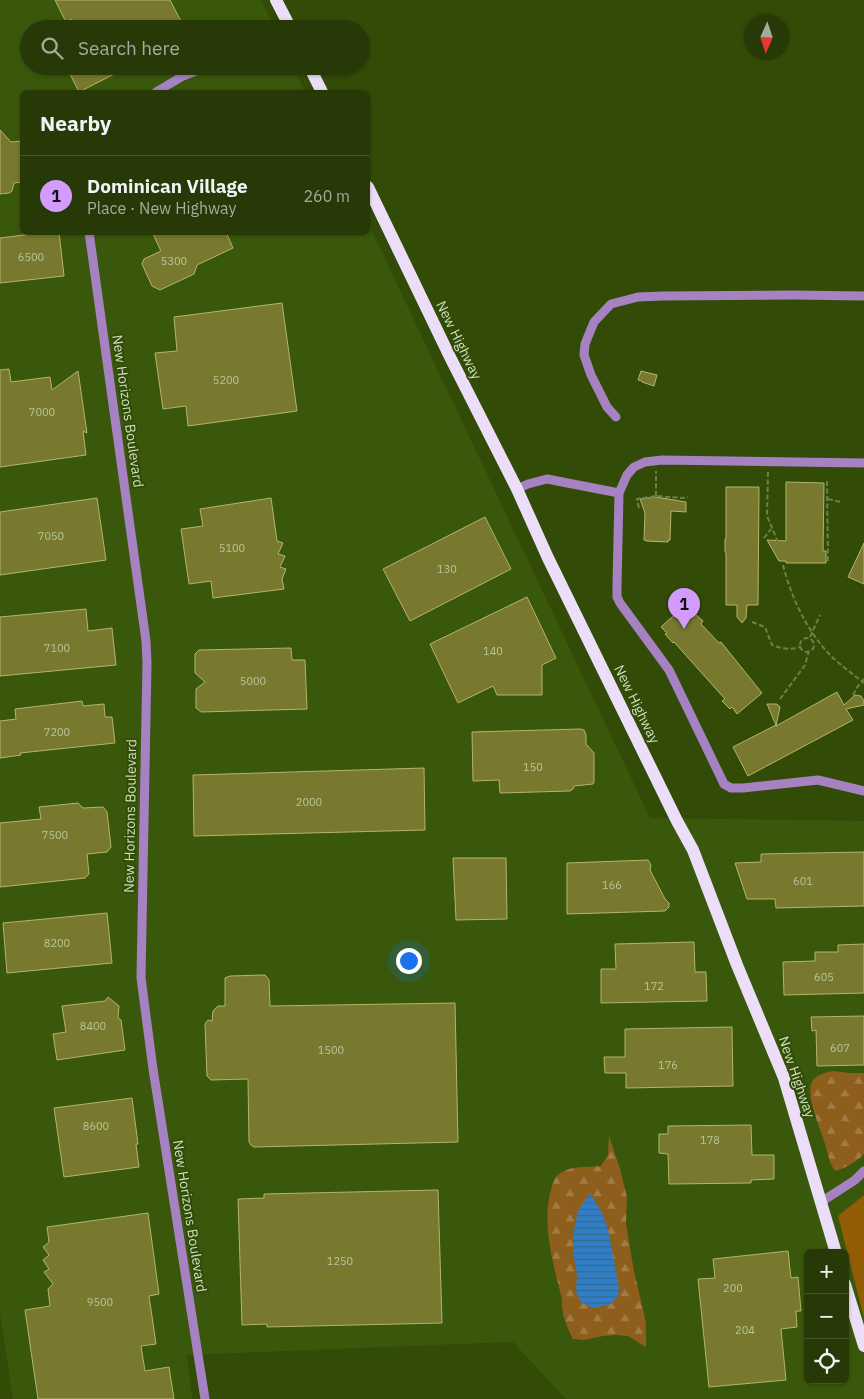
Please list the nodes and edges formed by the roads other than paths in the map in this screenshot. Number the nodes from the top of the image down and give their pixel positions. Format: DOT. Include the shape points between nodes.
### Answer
graph roads {
  1 [pos="276,0"];
  2 [pos="286,20"];
  3 [pos="186,75"];
  4 [pos="314,75"];
  5 [pos="160,90"];
  6 [pos="321,90"];
  7 [pos="370,190"];
  8 [pos="88,235"];
  9 [pos="864,296"];
  10 [pos="616,417"];
  11 [pos="864,463"];
  12 [pos="517,489"];
  13 [pos="619,492"];
  14 [pos="864,791"];
  15 [pos="864,1171"];
  16 [pos="821,1202"];
  17 [pos="835,1249"];
  18 [pos="849,1294"];
  19 [pos="860,1322"];
  20 [pos="864,1346"];
  21 [pos="205,1399"];
  1 -- 2 [label="main road"];
  3 -- 5 [label="street"];
  4 -- 6 [label="main road"];
  7 -- 12 [label="main road, New Highway"];
  8 -- 21 [label="street, New Horizons Boulevard" via="146,641 141,978"];
  9 -- 10 [label="street" via="663,296 638,297 611,304 594,322 584,355 607,407"];
  11 -- 13 [label="street" via="645,462 627,475"];
  12 -- 13 [label="street" via="547,479"];
  12 -- 16 [label="main road, New Highway" via="693,850 784,1078"];
  13 -- 14 [label="street" via="620,603 669,670 724,784 743,788 818,780"];
  15 -- 16 [label="street"];
  16 -- 17 [label="main road, New Highway"];
  18 -- 19 [label="main road"];
  19 -- 20 [label="main road"];
}
